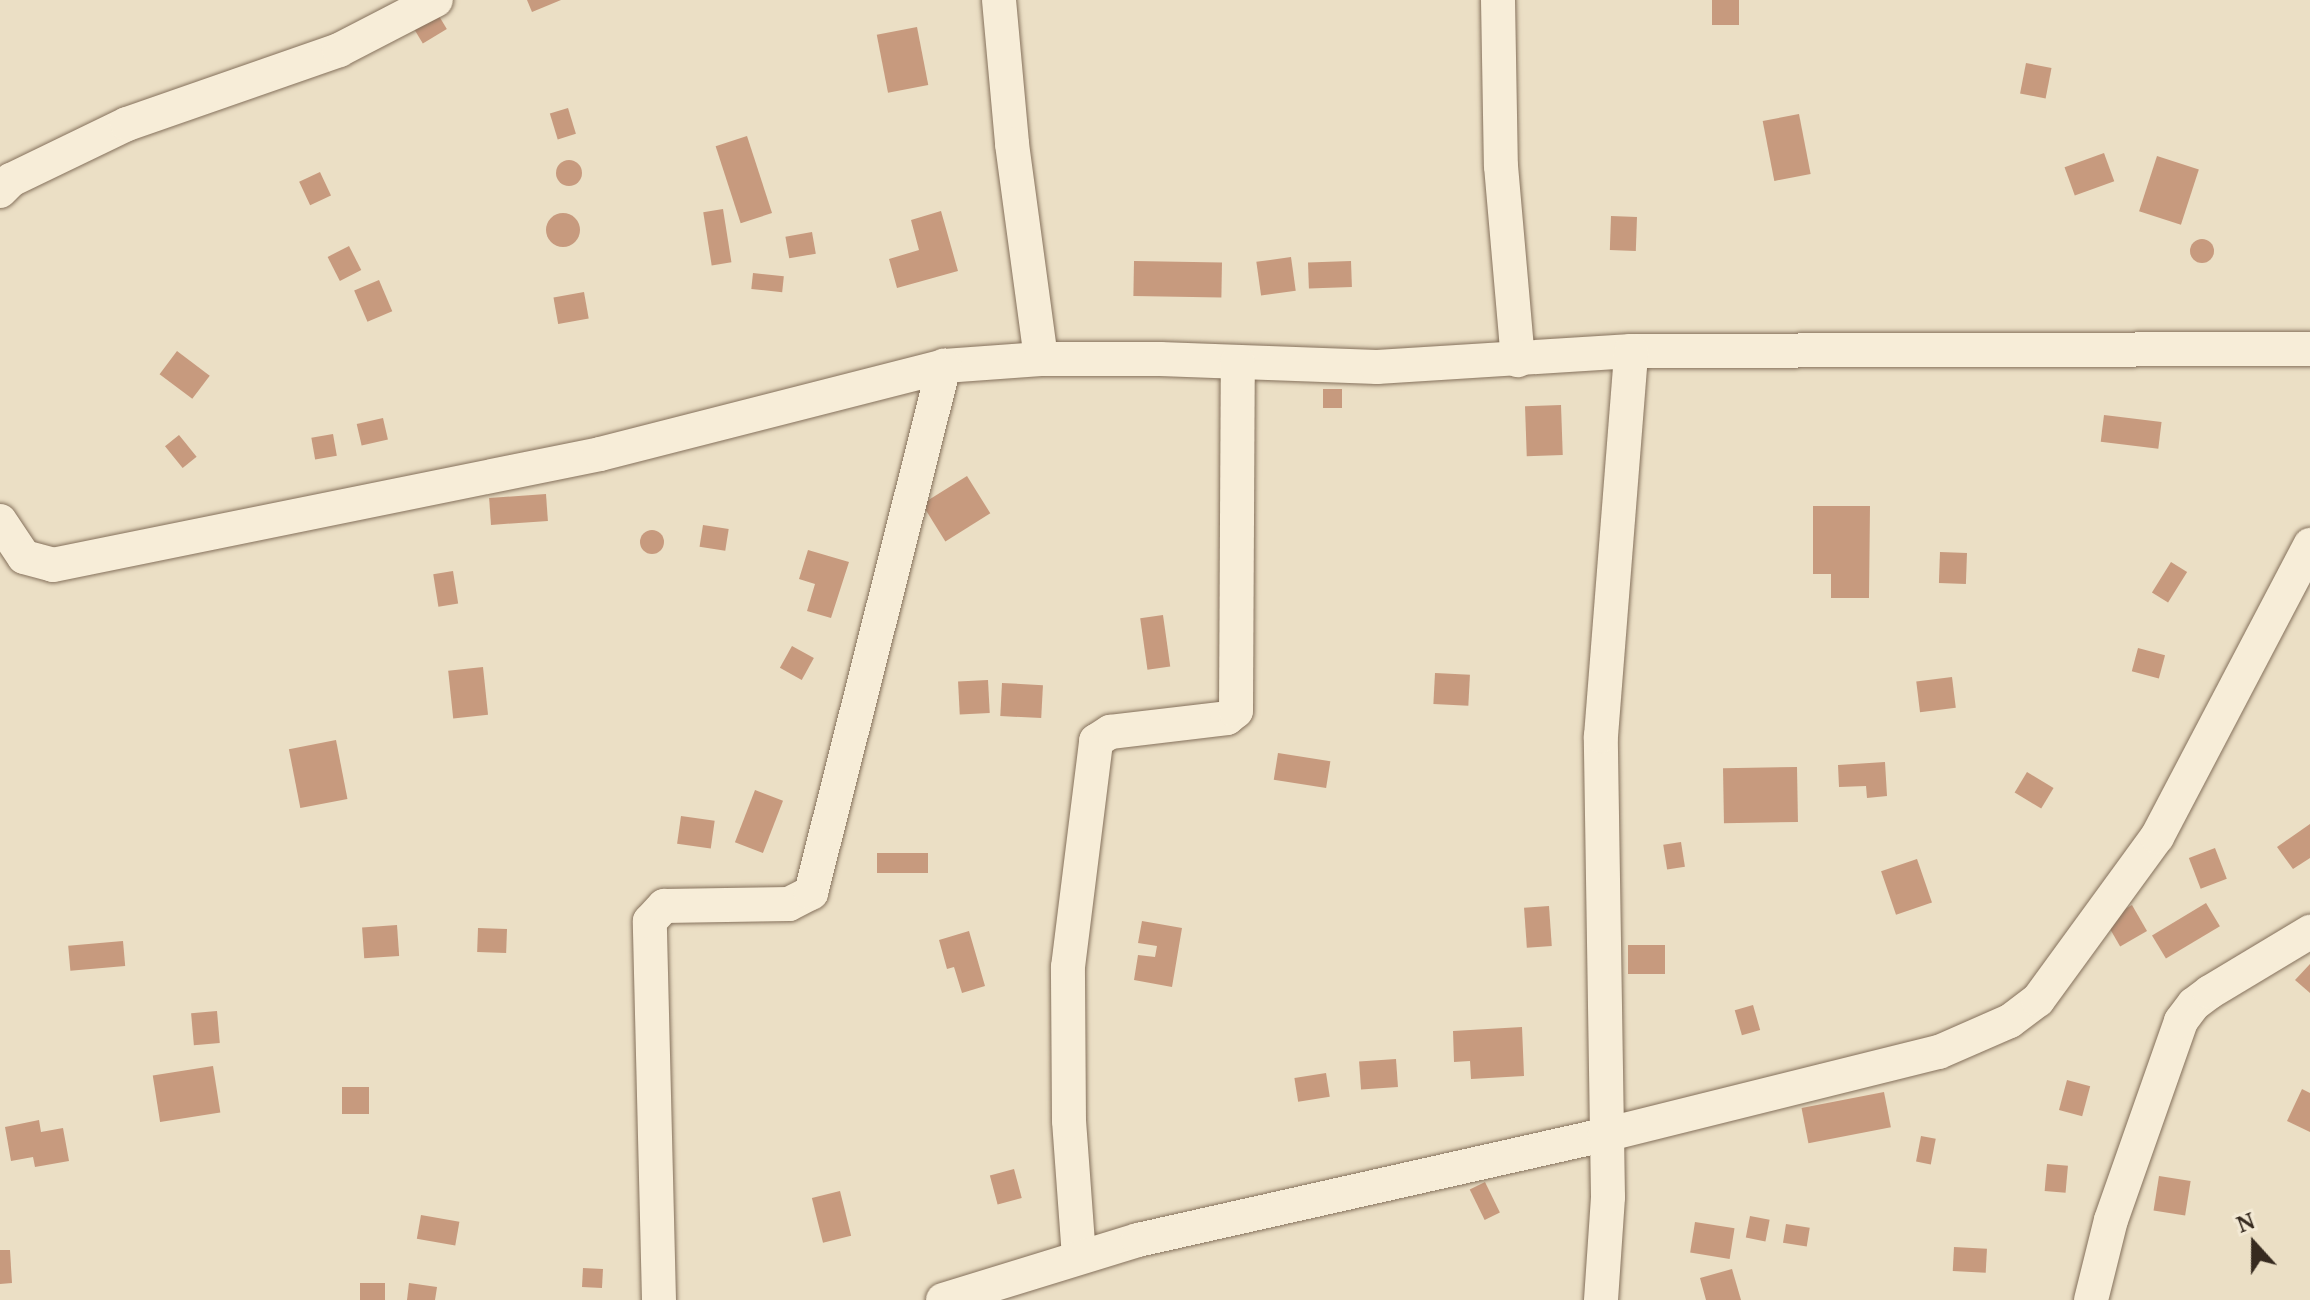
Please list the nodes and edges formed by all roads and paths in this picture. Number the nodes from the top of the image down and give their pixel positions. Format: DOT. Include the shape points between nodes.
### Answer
graph roads {
  1 [pos="436,0"];
  2 [pos="999,0"];
  3 [pos="1498,0"];
  4 [pos="0,191"];
  5 [pos="2310,349"];
  6 [pos="1631,351"];
  7 [pos="1041,359"];
  8 [pos="1518,360"];
  9 [pos="1238,362"];
  10 [pos="944,366"];
  11 [pos="0,521"];
  12 [pos="2310,545"];
  13 [pos="2310,932"];
  14 [pos="1605,1135"];
  15 [pos="1079,1257"];
  16 [pos="659,1300"];
  17 [pos="943,1300"];
  18 [pos="1601,1300"];
  19 [pos="2091,1300"];
  1 -- 4 [label="street" via="339,50 127,124 11,180"];
  2 -- 7 [label="street"];
  3 -- 8 [label="street" via="1501,166"];
  5 -- 6 [label="street"];
  6 -- 8 [label="street"];
  6 -- 14 [label="street" via="1601,736"];
  7 -- 9 [label="street"];
  7 -- 10 [label="street"];
  8 -- 9 [label="street" via="1377,367"];
  9 -- 15 [label="street" via="1236,711 1227,718 1110,732 1096,741 1068,967 1069,1121"];
  10 -- 11 [label="street" via="600,454 53,565 24,557"];
  10 -- 16 [label="street" via="811,893 789,904 664,906 650,921"];
  12 -- 14 [label="street" via="2157,837 2038,1000 2010,1021 1939,1052"];
  13 -- 19 [label="street" via="2210,992 2181,1021 2111,1220"];
  14 -- 15 [label="street"];
  14 -- 18 [label="street" via="1608,1197"];
  15 -- 17 [label="street"];
}
